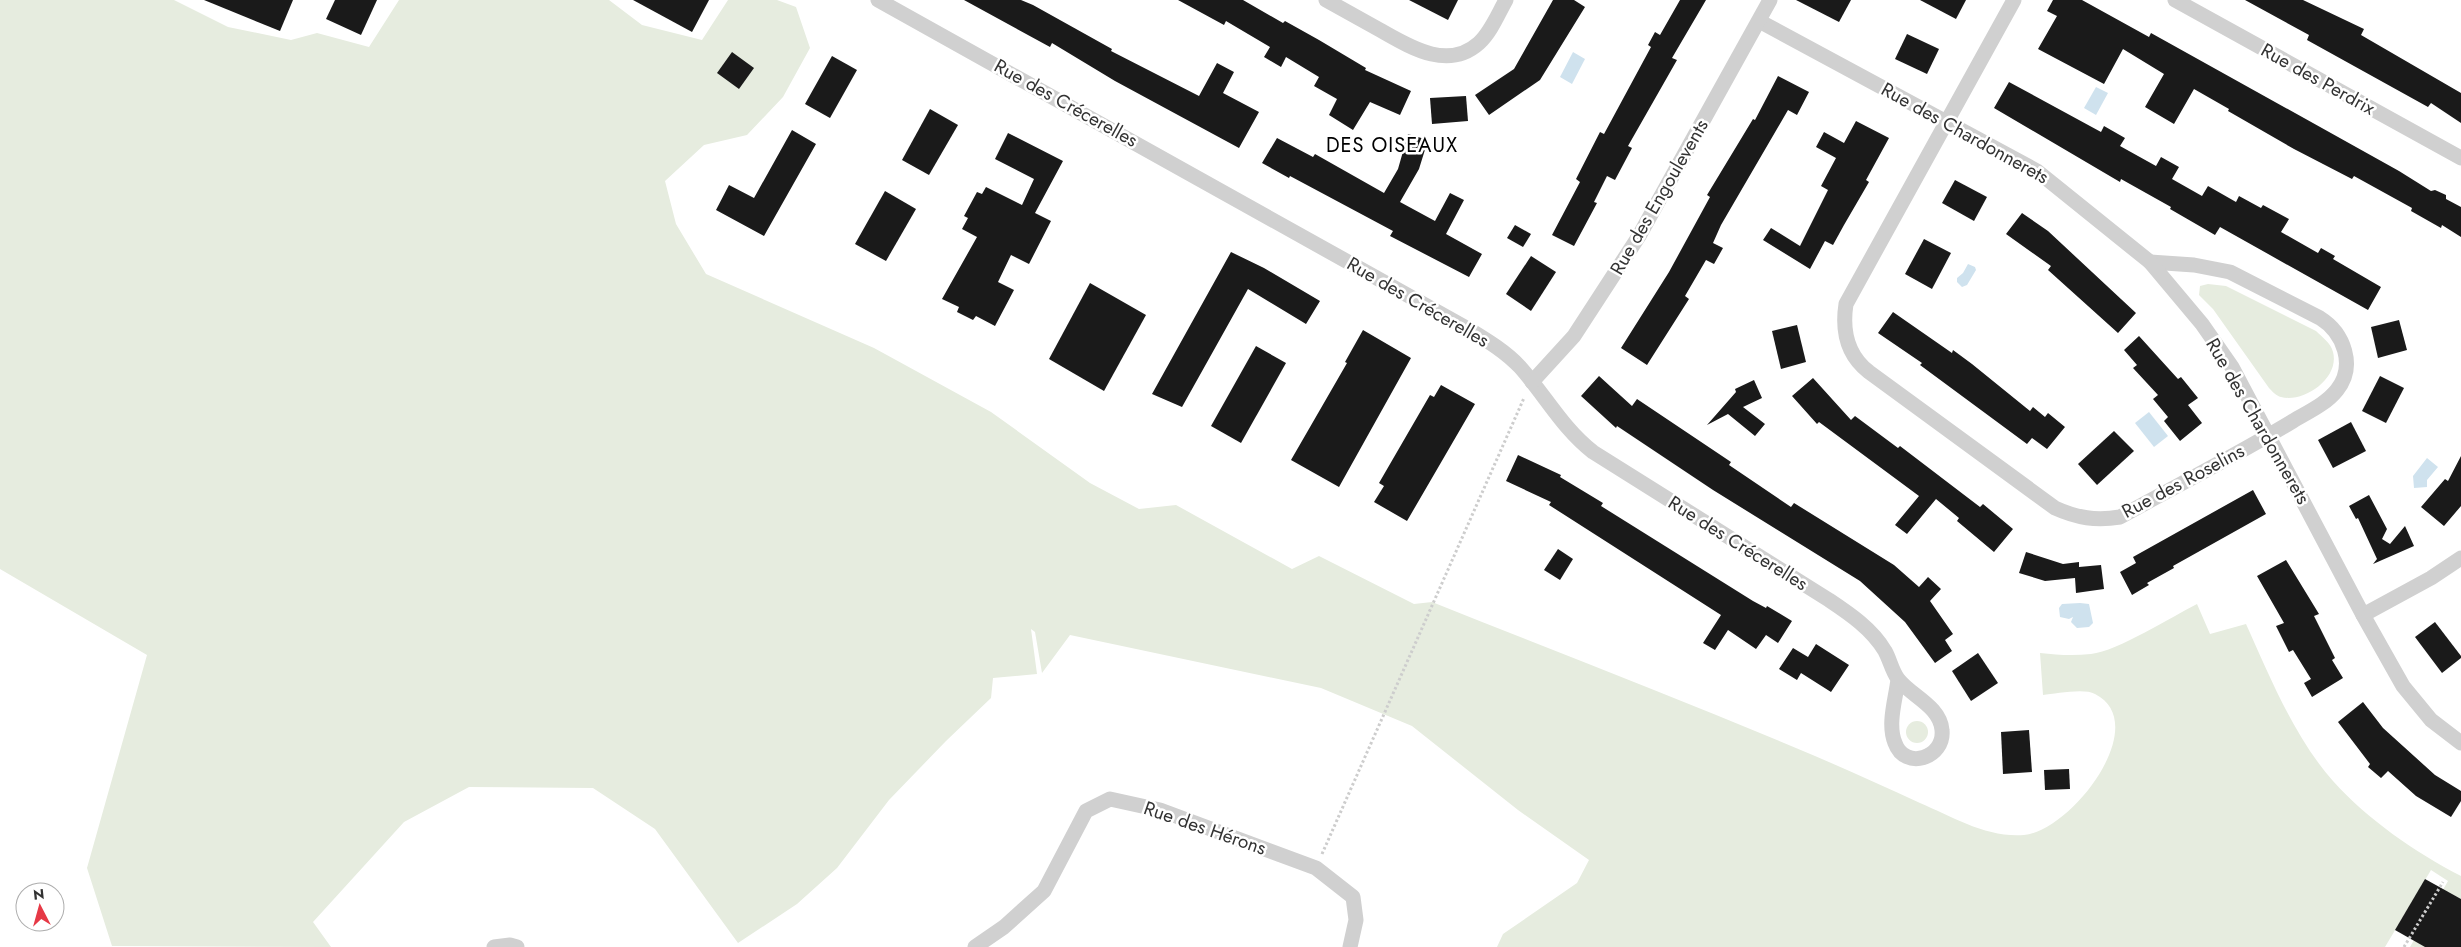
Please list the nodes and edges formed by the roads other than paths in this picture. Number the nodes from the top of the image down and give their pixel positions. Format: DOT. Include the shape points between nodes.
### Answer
graph roads {
  1 [pos="878,0"];
  2 [pos="1326,0"];
  3 [pos="1506,0"];
  4 [pos="1770,0"];
  5 [pos="2014,0"];
  6 [pos="2175,0"];
  7 [pos="1759,21"];
  8 [pos="1948,121"];
  9 [pos="2461,158"];
  10 [pos="2150,262"];
  11 [pos="1532,382"];
  12 [pos="2270,435"];
  13 [pos="2461,558"];
  14 [pos="2362,615"];
  15 [pos="1898,679"];
  16 [pos="2461,743"];
  17 [pos="494,947"];
  18 [pos="517,947"];
  19 [pos="975,947"];
  20 [pos="1350,947"];
  1 -- 11 [label="street, Rue des Crécerelles" via="1470,330 1505,353"];
  2 -- 3 [label="street" via="1415,50 1438,56 1459,54 1480,42"];
  4 -- 7 [label="street, Rue des Engoulevents"];
  5 -- 8 [label="street"];
  6 -- 9 [label="street, Rue des Perdrix"];
  7 -- 8 [label="street, Rue des Chardonnerets"];
  7 -- 11 [label="street, Rue des Engoulevents" via="1634,244 1574,336"];
  8 -- 10 [label="street, Rue des Chardonnerets" via="2037,171"];
  8 -- 12 [label="street, Rue des Roselins" via="1846,304 1843,321 1846,338 1853,355 1865,368 2055,508 2087,519 2120,517"];
  10 -- 12 [label="street, Rue des Chardonnerets" via="2206,330"];
  10 -- 12 [label="street, Rue des Roselins" via="2230,272 2320,318 2337,333 2346,361 2346,372 2339,387 2324,401"];
  11 -- 15 [label="street, Rue des Crécerelles" via="1569,430 1604,460 1846,612 1875,638"];
  12 -- 14 [label="street, Rue des Chardonnerets"];
  13 -- 14 [label="street"];
  14 -- 16 [label="street, Rue des Chardonnerets" via="2416,704"];
  15 -- 15 [label="street, Rue des Crécerelles" via="1892,724 1894,742 1897,749 1909,758 1925,758 1932,755 1941,743 1940,721"];
  17 -- 18 [label="street"];
  19 -- 20 [label="street, Rue des Hérons" via="1004,927 1044,891 1086,811 1110,799 1160,810 1316,868 1353,897 1356,920"];
}
